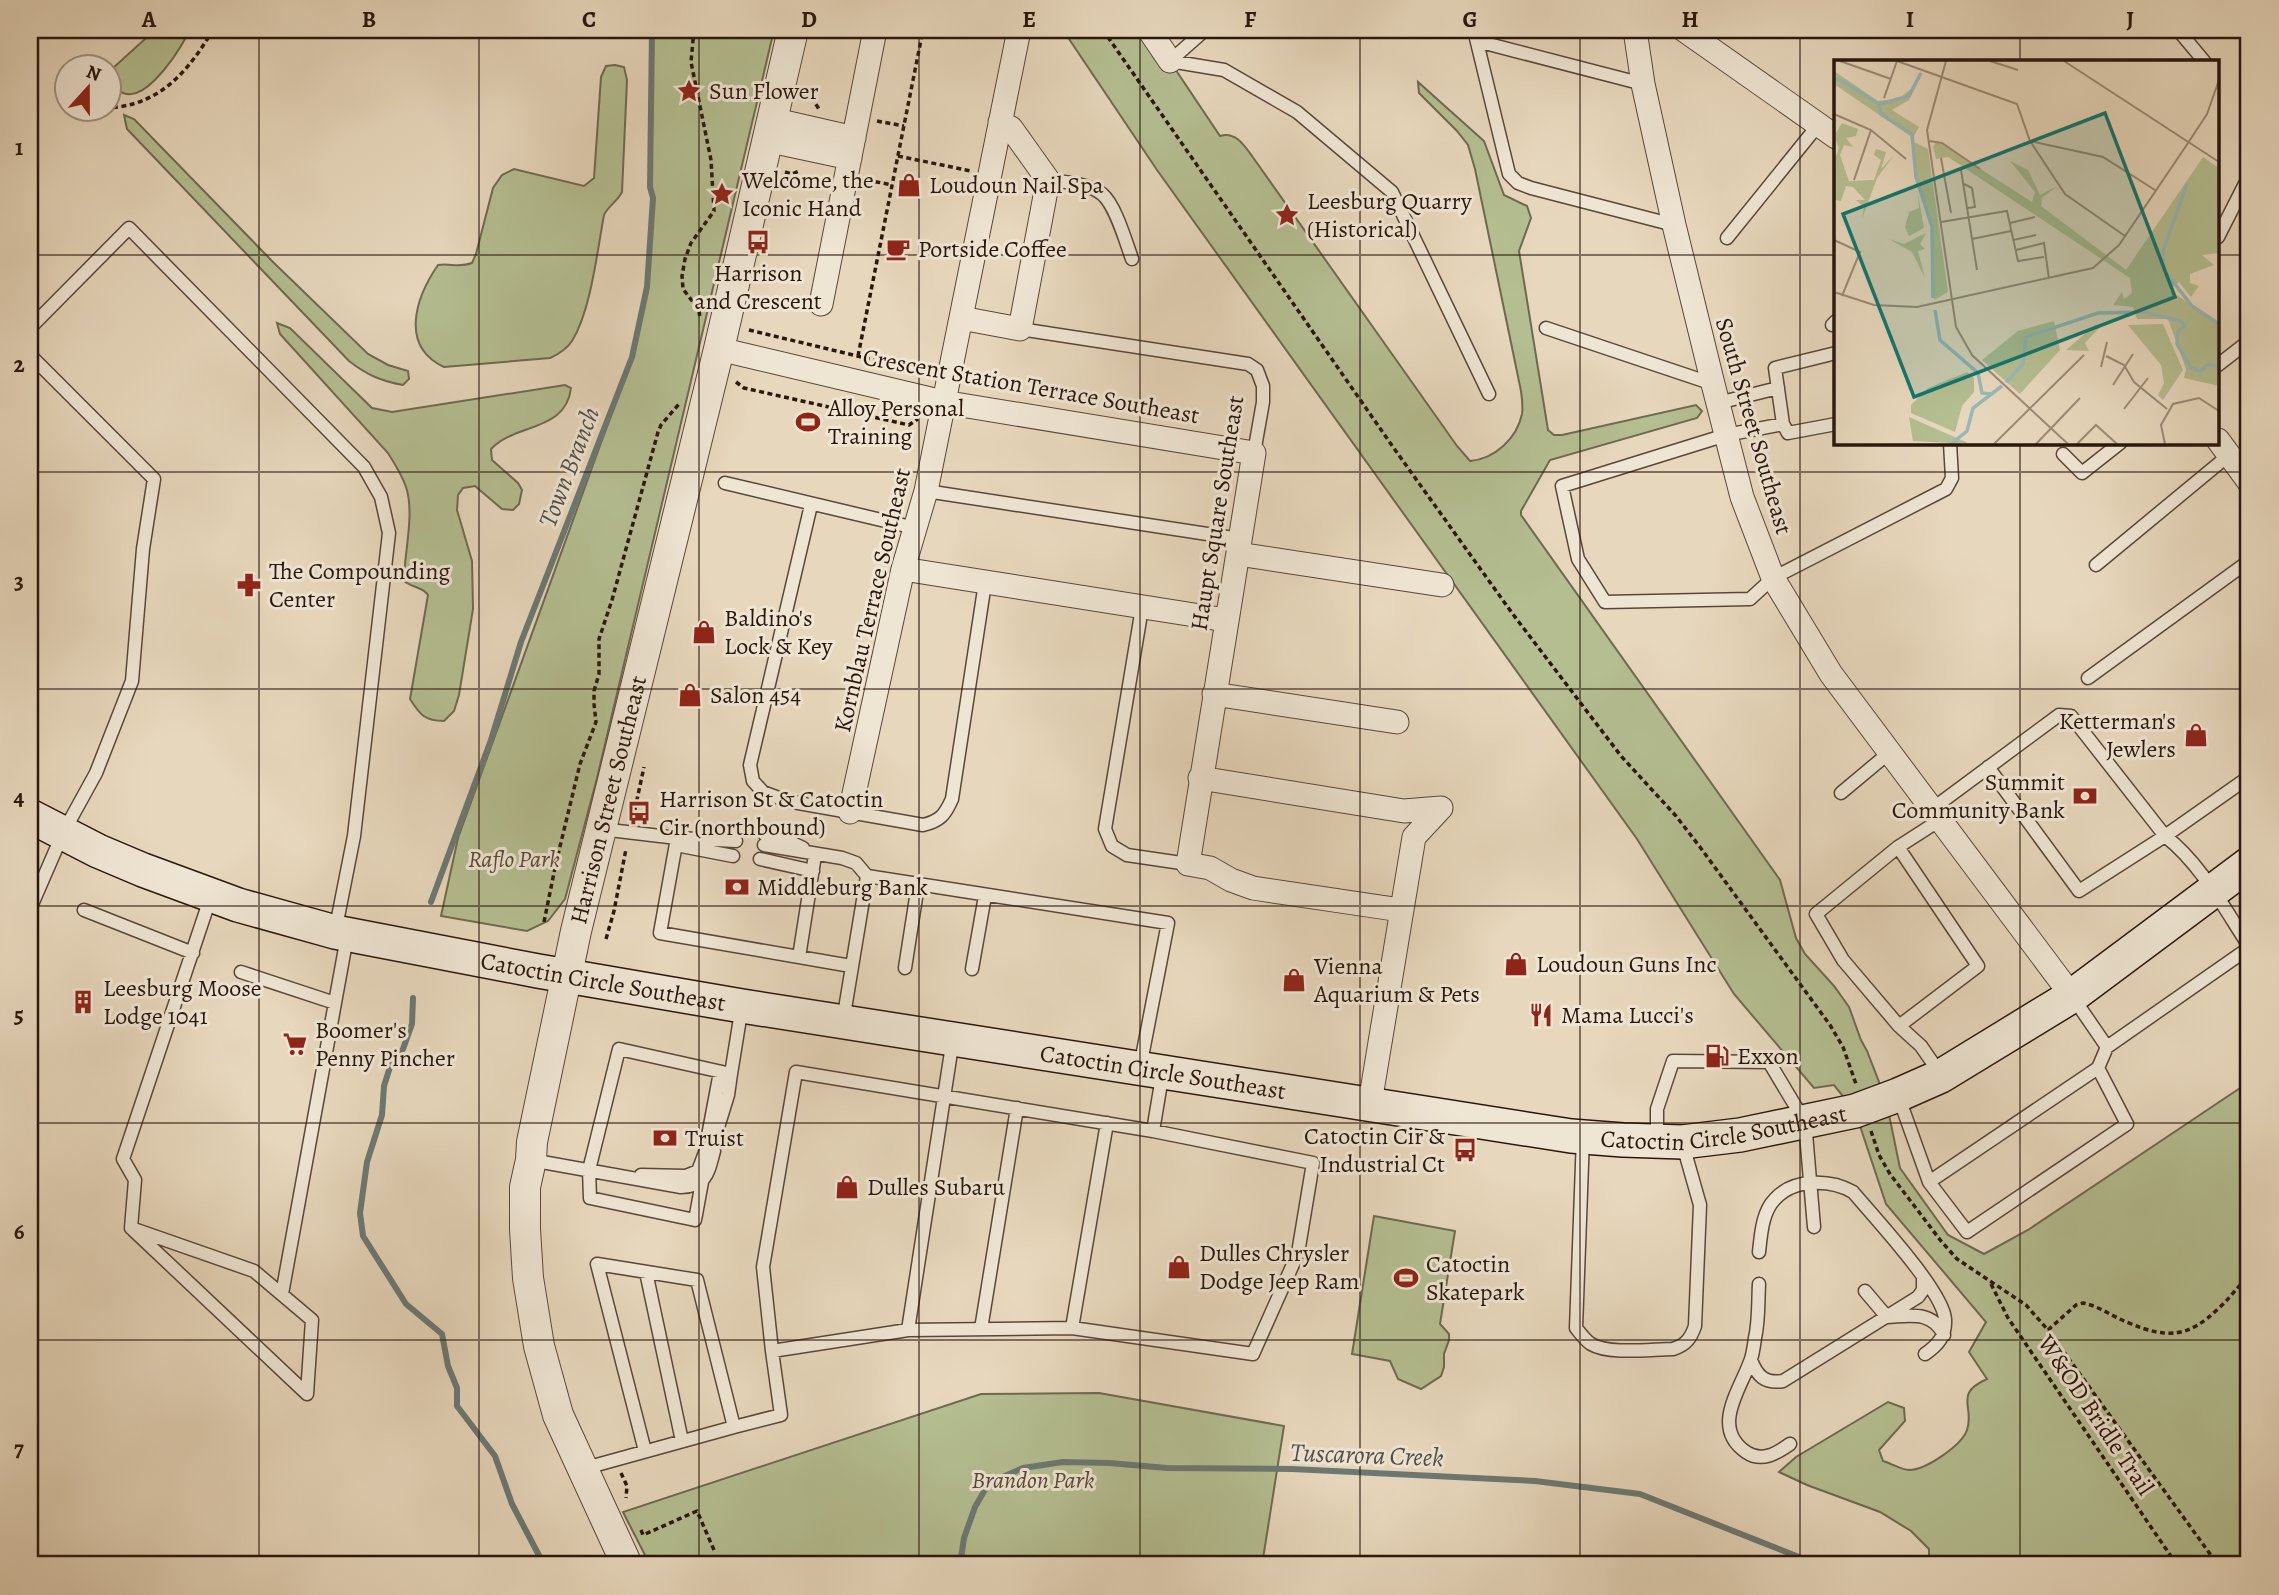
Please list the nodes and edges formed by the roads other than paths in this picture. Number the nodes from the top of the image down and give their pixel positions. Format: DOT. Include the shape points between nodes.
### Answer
graph roads {
  1 [pos="793,30"];
  2 [pos="875,30"];
  3 [pos="1019,30"];
  4 [pos="1149,30"];
  5 [pos="1205,30"];
  6 [pos="1635,30"];
  7 [pos="1684,30"];
  8 [pos="2178,30"];
  9 [pos="1475,35"];
  10 [pos="2203,60"];
  11 [pos="1170,61"];
  12 [pos="1643,84"];
  13 [pos="1000,122"];
  14 [pos="778,128"];
  15 [pos="1827,131"];
  16 [pos="852,148"];
  17 [pos="2249,176"];
  18 [pos="1048,180"];
  19 [pos="1674,225"];
  20 [pos="2220,233"];
  21 [pos="1727,238"];
  22 [pos="1132,259"];
  23 [pos="821,304"];
  24 [pos="961,318"];
  25 [pos="30,328"];
  26 [pos="1546,328"];
  27 [pos="1020,329"];
  28 [pos="2249,341"];
  29 [pos="719,349"];
  30 [pos="1834,353"];
  31 [pos="30,355"];
  32 [pos="2220,363"];
  33 [pos="1778,388"];
  34 [pos="1715,393"];
  35 [pos="1489,394"];
  36 [pos="943,402"];
  37 [pos="1783,424"];
  38 [pos="1834,424"];
  39 [pos="1726,435"];
  40 [pos="1950,444"];
  41 [pos="2119,444"];
  42 [pos="2223,447"];
  43 [pos="1254,453"];
  44 [pos="2063,454"];
  45 [pos="2249,482"];
  46 [pos="724,483"];
  47 [pos="926,491"];
  48 [pos="811,505"];
  49 [pos="915,528"];
  50 [pos="1239,547"];
  51 [pos="2249,561"];
  52 [pos="2096,565"];
  53 [pos="903,569"];
  54 [pos="1773,579"];
  55 [pos="985,583"];
  56 [pos="1442,585"];
  57 [pos="1142,608"];
  58 [pos="1226,620"];
  59 [pos="2088,678"];
  60 [pos="1214,694"];
  61 [pos="1397,722"];
  62 [pos="1890,752"];
  63 [pos="1988,767"];
  64 [pos="2249,777"];
  65 [pos="1200,778"];
  66 [pos="1841,793"];
  67 [pos="850,812"];
  68 [pos="1936,814"];
  69 [pos="30,816"];
  70 [pos="615,831"];
  71 [pos="63,833"];
  72 [pos="2165,836"];
  73 [pos="676,842"];
  74 [pos="1898,847"];
  75 [pos="814,862"];
  76 [pos="1188,864"];
  77 [pos="2249,864"];
  78 [pos="867,876"];
  79 [pos="918,884"];
  80 [pos="2212,890"];
  81 [pos="211,895"];
  82 [pos="985,896"];
  83 [pos="30,909"];
  84 [pos="85,910"];
  85 [pos="1401,910"];
  86 [pos="341,933"];
  87 [pos="2249,947"];
  88 [pos="193,953"];
  89 [pos="799,957"];
  90 [pos="851,966"];
  91 [pos="905,968"];
  92 [pos="972,969"];
  93 [pos="241,972"];
  94 [pos="566,976"];
  95 [pos="2072,996"];
  96 [pos="335,1003"];
  97 [pos="742,1006"];
  98 [pos="843,1022"];
  99 [pos="1899,1026"];
  100 [pos="953,1039"];
  101 [pos="2107,1047"];
  102 [pos="2098,1068"];
  103 [pos="1151,1069"];
  104 [pos="726,1073"];
  105 [pos="1941,1076"];
  106 [pos="1898,1095"];
  107 [pos="944,1096"];
  108 [pos="1370,1103"];
  109 [pos="1017,1108"];
  110 [pos="1805,1122"];
  111 [pos="1107,1123"];
  112 [pos="1153,1131"];
  113 [pos="1583,1137"];
  114 [pos="1670,1141"];
  115 [pos="710,1143"];
  116 [pos="531,1160"];
  117 [pos="589,1170"];
  118 [pos="620,1176"];
  119 [pos="702,1182"];
  120 [pos="1929,1182"];
  121 [pos="1811,1183"];
  122 [pos="1814,1227"];
  123 [pos="131,1228"];
  124 [pos="1759,1252"];
  125 [pos="646,1272"];
  126 [pos="1923,1277"];
  127 [pos="1759,1284"];
  128 [pos="1865,1291"];
  129 [pos="282,1294"];
  130 [pos="1886,1317"];
  131 [pos="1072,1328"];
  132 [pos="981,1329"];
  133 [pos="908,1330"];
  134 [pos="1944,1335"];
  135 [pos="772,1351"];
  136 [pos="1925,1354"];
  137 [pos="1751,1360"];
  138 [pos="734,1427"];
  139 [pos="682,1441"];
  140 [pos="1790,1444"];
  141 [pos="645,1451"];
  142 [pos="582,1469"];
  143 [pos="627,1565"];
  1 -- 14 [label="street, Harrison Street Southeast"];
  2 -- 16 [label="street"];
  3 -- 13 [label="street, Kornblau Terrace Southeast"];
  4 -- 11 [label="street"];
  5 -- 11 [label="lane"];
  6 -- 12 [label="street, South Street Southeast"];
  7 -- 15 [label="street"];
  8 -- 10 [label="lane"];
  9 -- 12 [label="lane"];
  9 -- 19 [label="lane" via="1509,174 1518,183"];
  11 -- 35 [label="lane" via="1224,69 1297,112 1392,192"];
  12 -- 19 [label="street, South Street Southeast"];
  13 -- 18 [label="street" via="1011,128"];
  13 -- 24 [label="street, Kornblau Terrace Southeast"];
  14 -- 16 [label="street"];
  14 -- 16 [label="street"];
  14 -- 29 [label="street, Harrison Street Southeast"];
  15 -- 21 [label="lane"];
  16 -- 23 [label="street"];
  17 -- 20 [label="lane"];
  18 -- 22 [label="lane" via="1102,194"];
  18 -- 27 [label="street"];
  19 -- 34 [label="street, South Street Southeast"];
  24 -- 27 [label="street"];
  24 -- 36 [label="street, Kornblau Terrace Southeast"];
  25 -- 86 [label="lane" via="129,228 364,467 381,497 389,533"];
  26 -- 34 [label="lane"];
  27 -- 43 [label="lane, Haupt Square Southeast" via="1248,364 1257,370 1264,393"];
  28 -- 32 [label="lane"];
  29 -- 36 [label="street, Crescent Station Terrace Southeast"];
  29 -- 70 [label="street, Harrison Street Southeast"];
  30 -- 33 [label="lane" via="1775,368"];
  31 -- 71 [label="lane" via="154,479 132,681 96,772"];
  33 -- 34 [label="lane"];
  33 -- 37 [label="lane"];
  34 -- 39 [label="street, South Street Southeast"];
  36 -- 43 [label="street, Crescent Station Terrace Southeast"];
  36 -- 47 [label="street, Kornblau Terrace Southeast"];
  37 -- 38 [label="lane" via="1788,433"];
  37 -- 39 [label="lane"];
  39 -- 54 [label="street, South Street Southeast" via="1742,497"];
  39 -- 54 [label="lane" via="1562,486 1578,559 1605,602 1750,598"];
  40 -- 54 [label="lane" via="1952,478 1947,489"];
  41 -- 44 [label="lane" via="2082,473"];
  42 -- 45 [label="street"];
  42 -- 52 [label="lane"];
  43 -- 50 [label="street, Haupt Square Southeast"];
  46 -- 48 [label="lane"];
  47 -- 49 [label="street, Kornblau Terrace Southeast"];
  47 -- 50 [label="lane"];
  48 -- 49 [label="lane"];
  48 -- 67 [label="lane" via="750,765 753,781 763,792"];
  49 -- 53 [label="street, Kornblau Terrace Southeast"];
  50 -- 56 [label="street"];
  50 -- 58 [label="street, Haupt Square Southeast"];
  51 -- 59 [label="lane"];
  53 -- 55 [label="street"];
  53 -- 67 [label="street, Kornblau Terrace Southeast"];
  54 -- 62 [label="street, South Street Southeast" via="1831,674"];
  55 -- 57 [label="street"];
  55 -- 67 [label="lane" via="947,811 938,821 923,825"];
  57 -- 58 [label="street"];
  57 -- 76 [label="lane" via="1105,829 1112,846 1126,855"];
  58 -- 60 [label="street, Haupt Square Southeast"];
  60 -- 61 [label="street"];
  60 -- 65 [label="street, Haupt Square Southeast"];
  62 -- 66 [label="lane"];
  62 -- 68 [label="street, South Street Southeast"];
  63 -- 68 [label="lane"];
  63 -- 72 [label="lane" via="2059,715 2071,716"];
  63 -- 72 [label="lane" via="2079,891"];
  64 -- 72 [label="lane"];
  65 -- 76 [label="street, Haupt Square Southeast"];
  65 -- 85 [label="street" via="1404,811 1441,808 1413,837"];
  68 -- 74 [label="lane"];
  68 -- 95 [label="street, South Street Southeast"];
  69 -- 71 [label="main road, Catoctin Circle Southeast"];
  70 -- 73 [label="lane"];
  70 -- 94 [label="street, Harrison Street Southeast"];
  71 -- 81 [label="main road, Catoctin Circle Southeast"];
  71 -- 83 [label="lane"];
  72 -- 80 [label="lane" via="2181,848"];
  73 -- 73 [label="lane" via="698,839 736,844"];
  73 -- 89 [label="lane" via="660,933"];
  74 -- 99 [label="lane" via="1978,966"];
  74 -- 99 [label="lane" via="1816,914 1843,960"];
  75 -- 75 [label="lane" via="763,848 785,839"];
  75 -- 78 [label="lane" via="842,858 856,863"];
  75 -- 89 [label="lane"];
  76 -- 85 [label="street" via="1210,868 1247,887"];
  77 -- 80 [label="main road, Catoctin Circle Southeast"];
  78 -- 79 [label="lane"];
  78 -- 90 [label="lane"];
  79 -- 82 [label="lane"];
  79 -- 91 [label="lane"];
  80 -- 87 [label="lane"];
  80 -- 95 [label="main road, Catoctin Circle Southeast"];
  81 -- 86 [label="main road, Catoctin Circle Southeast"];
  81 -- 88 [label="lane"];
  82 -- 92 [label="lane"];
  82 -- 103 [label="lane" via="1168,923"];
  84 -- 88 [label="lane"];
  85 -- 108 [label="street"];
  86 -- 94 [label="main road, Catoctin Circle Southeast"];
  86 -- 96 [label="lane"];
  87 -- 101 [label="lane"];
  88 -- 123 [label="lane" via="123,1160 135,1180"];
  89 -- 90 [label="lane"];
  90 -- 98 [label="lane"];
  93 -- 96 [label="lane"];
  94 -- 97 [label="main road, Catoctin Circle Southeast"];
  94 -- 116 [label="street, Harrison Street Southeast"];
  95 -- 101 [label="lane"];
  95 -- 105 [label="main road, Catoctin Circle Southeast"];
  96 -- 129 [label="lane"];
  97 -- 98 [label="main road, Catoctin Circle Southeast"];
  97 -- 104 [label="lane"];
  98 -- 100 [label="main road, Catoctin Circle Southeast"];
  99 -- 105 [label="lane" via="1921,1046"];
  100 -- 103 [label="main road, Catoctin Circle Southeast"];
  100 -- 107 [label="lane"];
  101 -- 102 [label="lane"];
  102 -- 120 [label="lane"];
  102 -- 120 [label="lane" via="2127,1124 1967,1232"];
  103 -- 108 [label="main road, Catoctin Circle Southeast"];
  103 -- 112 [label="lane"];
  104 -- 115 [label="lane"];
  104 -- 117 [label="lane" via="619,1049"];
  105 -- 106 [label="main road, Catoctin Circle Southeast"];
  106 -- 110 [label="main road, Catoctin Circle Southeast"];
  106 -- 120 [label="lane"];
  107 -- 109 [label="lane"];
  107 -- 133 [label="lane"];
  107 -- 135 [label="lane" via="796,1072 763,1267"];
  108 -- 113 [label="main road, Catoctin Circle Southeast"];
  109 -- 111 [label="lane"];
  109 -- 132 [label="lane"];
  110 -- 114 [label="main road, Catoctin Circle Southeast" via="1740,1135"];
  110 -- 114 [label="lane" via="1769,1062 1673,1061 1657,1109"];
  110 -- 121 [label="lane"];
  111 -- 112 [label="lane"];
  111 -- 131 [label="lane"];
  112 -- 131 [label="lane" via="1313,1163 1298,1253 1253,1354"];
  113 -- 114 [label="main road, Catoctin Circle Southeast"];
  113 -- 114 [label="lane" via="1576,1328 1583,1338 1606,1350 1673,1349 1683,1346 1695,1326 1700,1205"];
  115 -- 118 [label="lane" via="698,1171"];
  115 -- 119 [label="lane" via="709,1171"];
  116 -- 117 [label="lane"];
  116 -- 142 [label="street, Harrison Street Southeast" via="525,1187 528,1278 558,1415"];
  117 -- 118 [label="lane"];
  117 -- 119 [label="lane" via="590,1198 695,1220"];
  118 -- 119 [label="lane" via="681,1187"];
  121 -- 122 [label="lane"];
  121 -- 124 [label="lane" via="1774,1199 1762,1227"];
  121 -- 126 [label="lane" via="1841,1185 1853,1192"];
  123 -- 129 [label="lane" via="254,1271"];
  123 -- 129 [label="lane" via="307,1394 312,1320"];
  125 -- 138 [label="lane" via="697,1280"];
  125 -- 139 [label="lane"];
  125 -- 141 [label="lane" via="597,1264"];
  126 -- 130 [label="lane" via="1919,1297"];
  126 -- 134 [label="lane" via="1942,1305"];
  127 -- 137 [label="lane"];
  128 -- 130 [label="lane"];
  130 -- 134 [label="lane" via="1914,1314 1928,1318"];
  130 -- 137 [label="lane" via="1783,1381 1764,1380"];
  131 -- 132 [label="lane"];
  132 -- 133 [label="lane"];
  133 -- 135 [label="lane"];
  134 -- 136 [label="lane"];
  135 -- 138 [label="lane" via="781,1415"];
  137 -- 140 [label="lane" via="1731,1402 1731,1434 1751,1455 1774,1456"];
  138 -- 139 [label="lane"];
  139 -- 141 [label="lane"];
  141 -- 142 [label="lane"];
  142 -- 143 [label="street, Harrison Street Southeast"];
}
